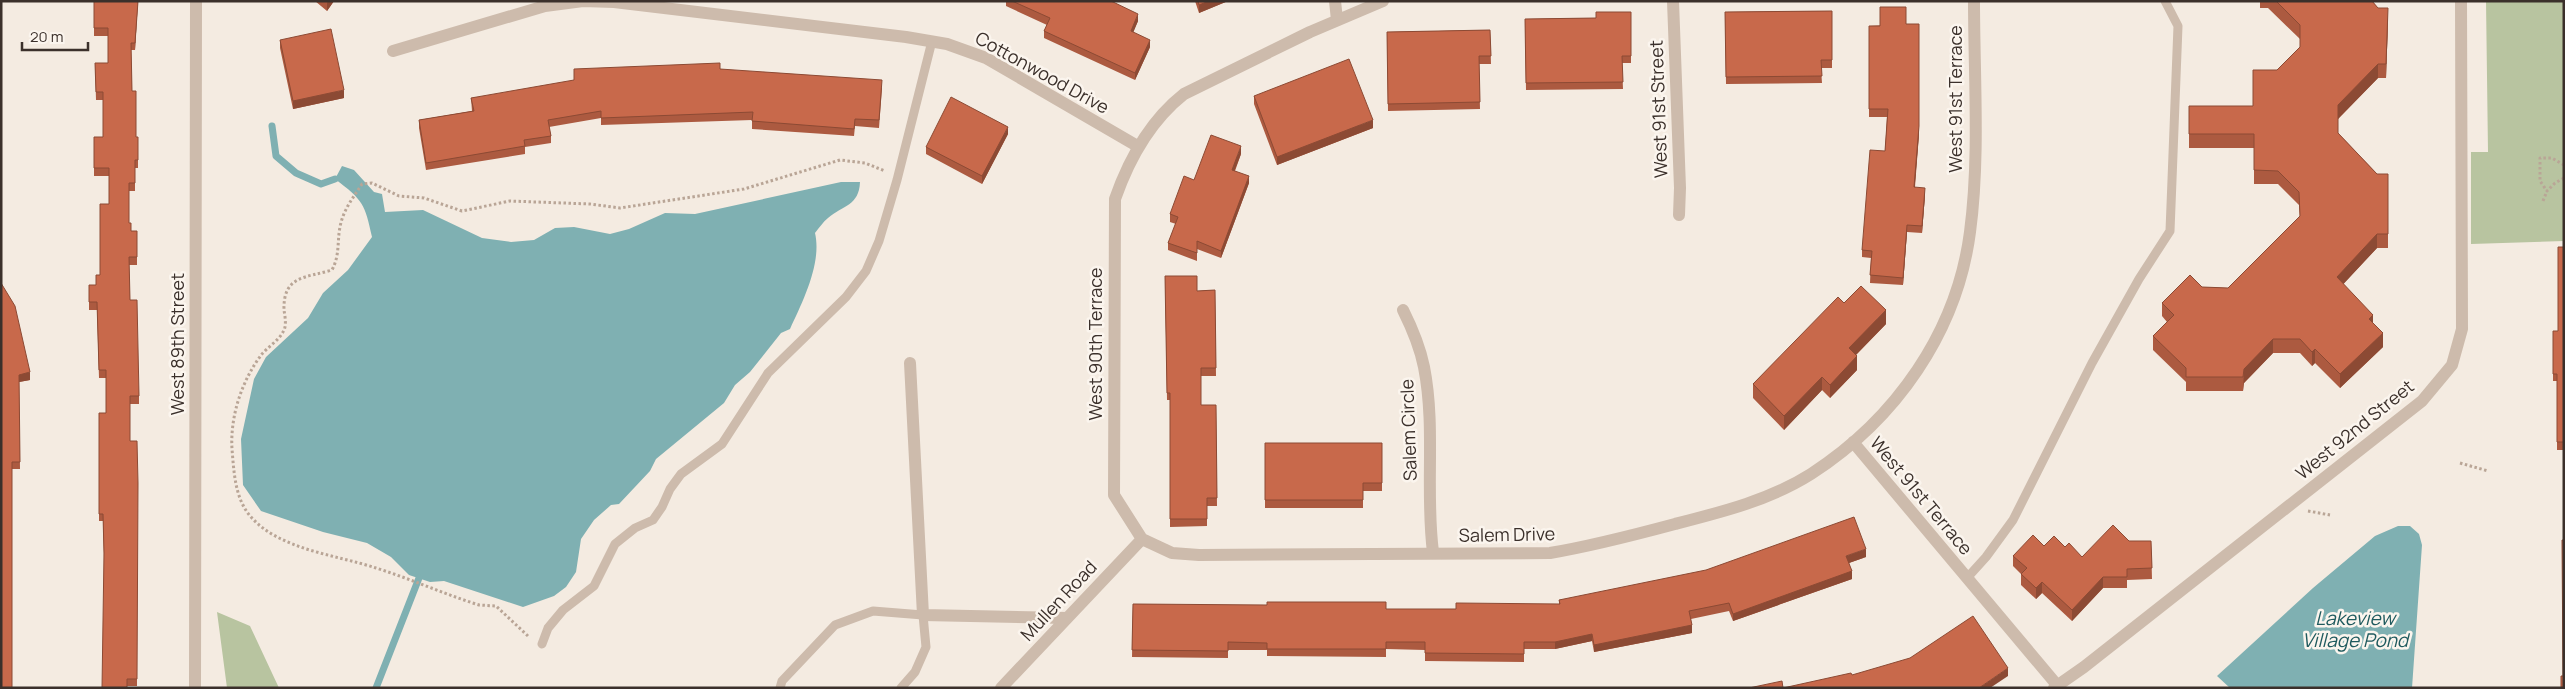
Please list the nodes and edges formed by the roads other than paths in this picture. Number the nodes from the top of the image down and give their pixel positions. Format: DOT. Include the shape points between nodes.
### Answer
graph roads {
  1 [pos="196,1"];
  2 [pos="1335,1"];
  3 [pos="1382,1"];
  4 [pos="1673,1"];
  5 [pos="1974,1"];
  6 [pos="2165,1"];
  7 [pos="2461,1"];
  8 [pos="1337,20"];
  9 [pos="932,41"];
  10 [pos="393,50"];
  11 [pos="1139,147"];
  12 [pos="1679,215"];
  13 [pos="1403,310"];
  14 [pos="910,363"];
  15 [pos="1853,442"];
  16 [pos="1142,539"];
  17 [pos="1433,552"];
  18 [pos="1967,578"];
  19 [pos="923,615"];
  20 [pos="1067,618"];
  21 [pos="542,644"];
  22 [pos="2055,686"];
  23 [pos="195,688"];
  24 [pos="780,688"];
  25 [pos="901,688"];
  26 [pos="1001,688"];
  1 -- 23 [label="street, West 89th Street"];
  2 -- 8 [label="street"];
  3 -- 8 [label="street, West 90th Terrace"];
  4 -- 12 [label="street, West 91st Street"];
  5 -- 15 [label="street, West 91st Terrace" via="1974,162 1970,232 1958,286 1927,355 1895,402"];
  6 -- 18 [label="lane" via="2178,26 2170,231 2092,363 2014,520"];
  7 -- 22 [label="street, West 92nd Street" via="2462,329 2452,366 2422,401 2099,655"];
  8 -- 11 [label="street, West 90th Terrace" via="1184,94 1166,108"];
  9 -- 10 [label="street, Cottonwood Drive" via="614,2 583,1 545,6"];
  9 -- 11 [label="street, Cottonwood Drive" via="986,58"];
  9 -- 21 [label="lane" via="898,180 866,271 846,297 768,373 722,444 681,474 654,520 635,528 615,544 594,586 563,610 548,628"];
  11 -- 16 [label="street, West 90th Terrace" via="1115,199 1113,472 1114,495"];
  13 -- 17 [label="street, Salem Circle" via="1416,336 1424,367 1428,401 1428,518"];
  14 -- 19 [label="street"];
  15 -- 17 [label="street, Salem Drive" via="1811,474 1753,502 1592,546 1550,553 1466,555"];
  15 -- 18 [label="street, West 91st Terrace"];
  16 -- 17 [label="street, Salem Drive" via="1172,553 1200,555"];
  16 -- 20 [label="street, Mullen Road"];
  18 -- 22 [label="street, West 91st Terrace"];
  19 -- 20 [label="street"];
  19 -- 24 [label="lane" via="873,611 836,625"];
  19 -- 25 [label="lane" via="926,647 915,672"];
  20 -- 26 [label="street, Mullen Road"];
}
